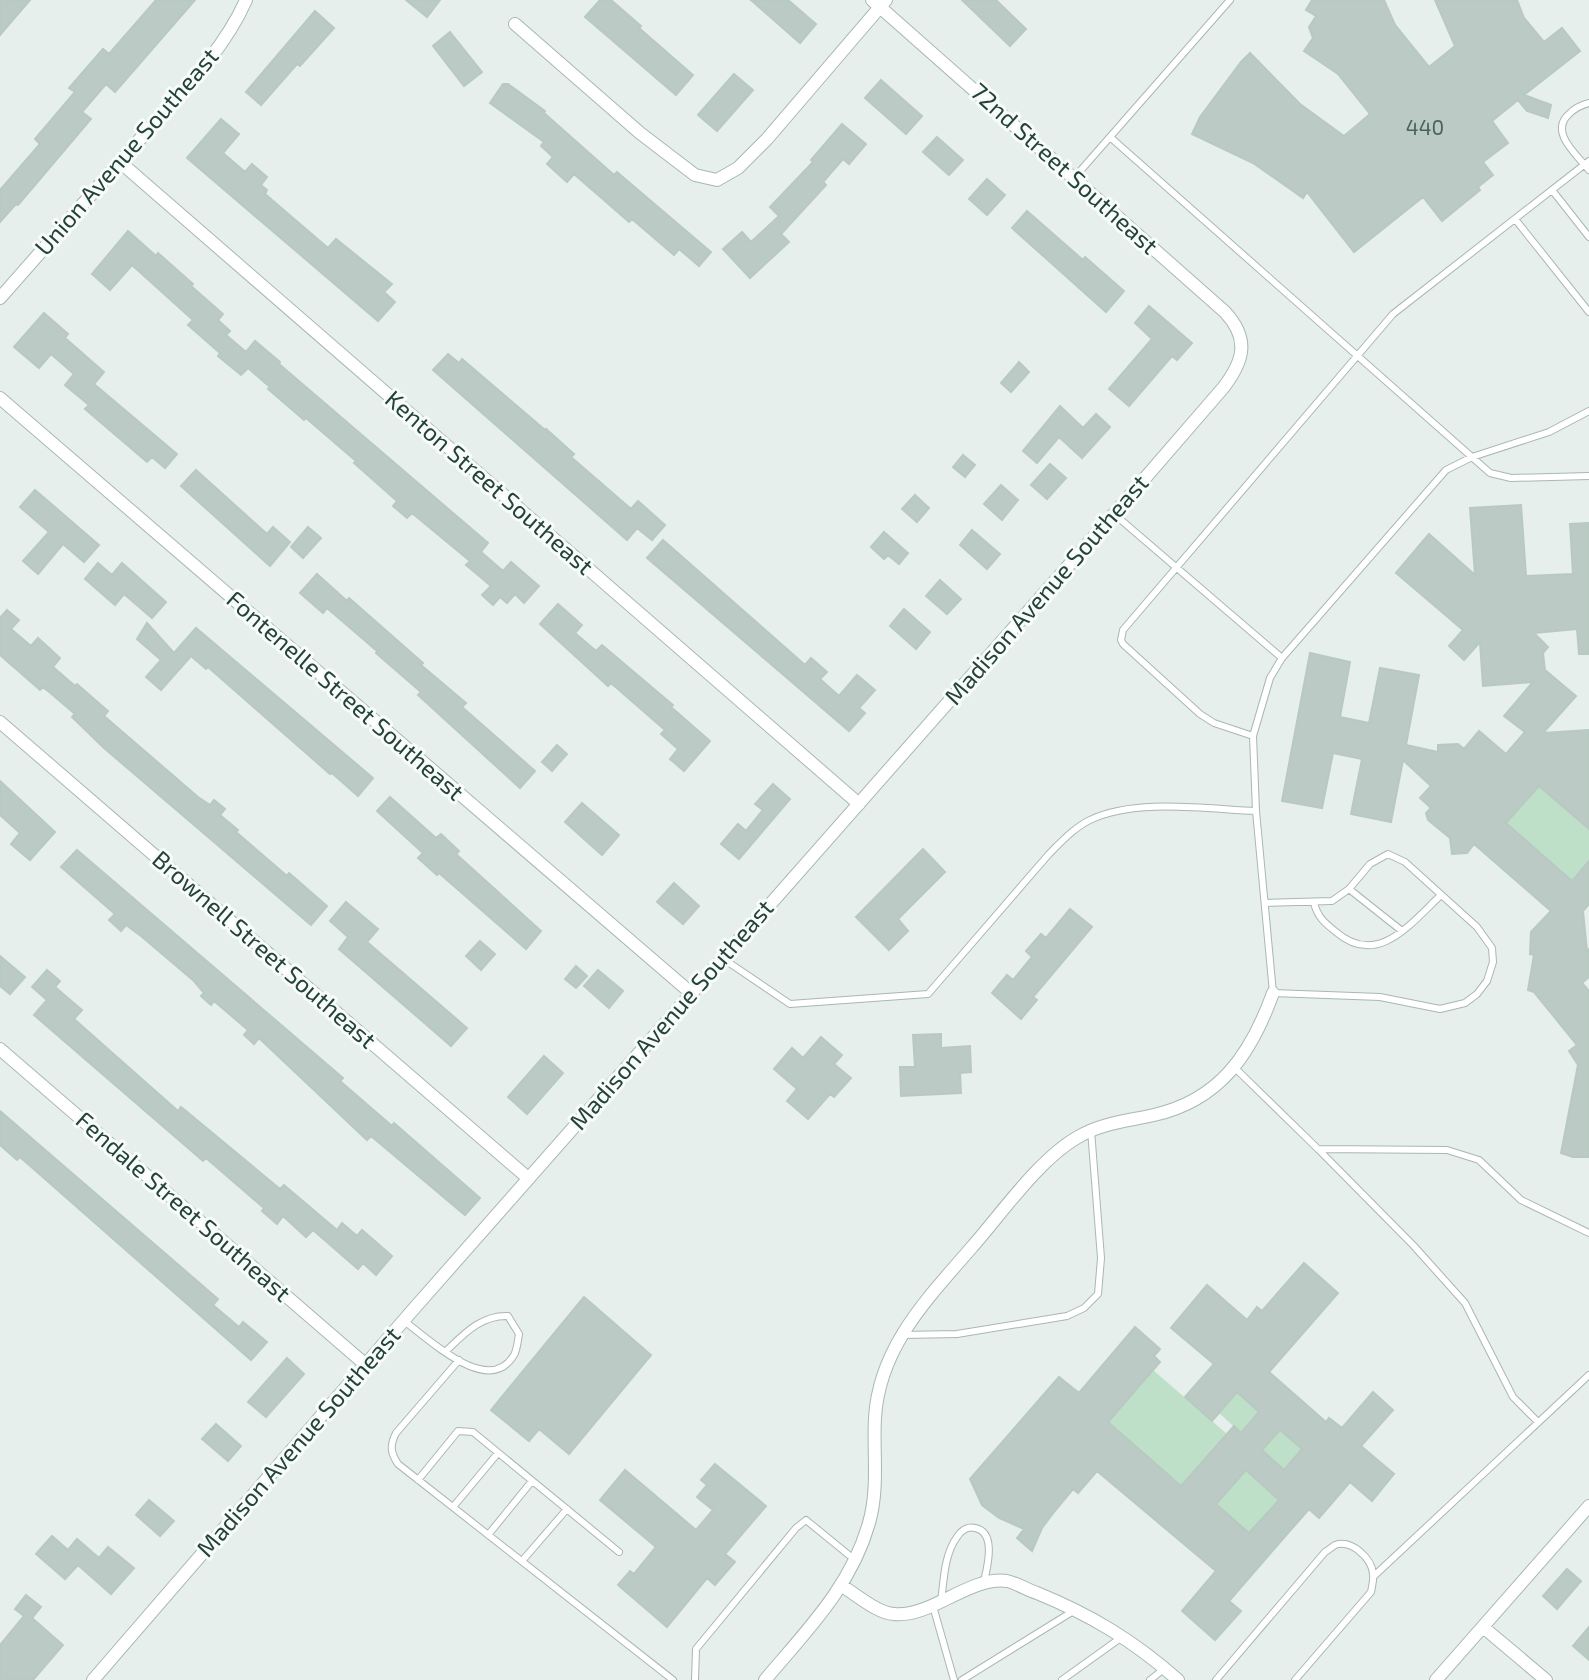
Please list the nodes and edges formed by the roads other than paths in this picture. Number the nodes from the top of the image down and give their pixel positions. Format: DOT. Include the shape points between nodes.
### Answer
graph roads {
  1 [pos="246,0"];
  2 [pos="1230,0"];
  3 [pos="879,2"];
  4 [pos="515,23"];
  5 [pos="1589,103"];
  6 [pos="1110,137"];
  7 [pos="120,162"];
  8 [pos="1588,165"];
  9 [pos="1074,178"];
  10 [pos="1552,190"];
  11 [pos="1514,219"];
  12 [pos="1589,237"];
  13 [pos="0,298"];
  14 [pos="1589,312"];
  15 [pos="1242,347"];
  16 [pos="1358,355"];
  17 [pos="0,398"];
  18 [pos="1589,411"];
  19 [pos="1472,457"];
  20 [pos="1589,476"];
  21 [pos="1114,514"];
  22 [pos="1176,568"];
  23 [pos="1282,658"];
  24 [pos="0,722"];
  25 [pos="1253,736"];
  26 [pos="859,804"];
  27 [pos="1256,811"];
  28 [pos="1349,889"];
  29 [pos="1441,895"];
  30 [pos="1265,903"];
  31 [pos="1314,903"];
  32 [pos="1402,931"];
  33 [pos="722,958"];
  34 [pos="691,993"];
  35 [pos="1273,993"];
  36 [pos="0,1049"];
  37 [pos="1234,1068"];
  38 [pos="1091,1130"];
  39 [pos="1318,1149"];
  40 [pos="528,1178"];
  41 [pos="1589,1233"];
  42 [pos="404,1321"];
  43 [pos="901,1335"];
  44 [pos="446,1351"];
  45 [pos="459,1360"];
  46 [pos="366,1365"];
  47 [pos="1589,1375"];
  48 [pos="1538,1422"];
  49 [pos="498,1453"];
  50 [pos="418,1480"];
  51 [pos="532,1481"];
  52 [pos="1589,1506"];
  53 [pos="453,1507"];
  54 [pos="567,1509"];
  55 [pos="488,1535"];
  56 [pos="619,1552"];
  57 [pos="855,1560"];
  58 [pos="523,1561"];
  59 [pos="1374,1576"];
  60 [pos="984,1584"];
  61 [pos="842,1586"];
  62 [pos="937,1602"];
  63 [pos="1077,1609"];
  64 [pos="1483,1627"];
  65 [pos="1122,1637"];
  66 [pos="1165,1668"];
  67 [pos="93,1680"];
  68 [pos="673,1680"];
  69 [pos="695,1680"];
  70 [pos="765,1680"];
  71 [pos="954,1680"];
  72 [pos="962,1680"];
  73 [pos="1062,1680"];
  74 [pos="1150,1680"];
  75 [pos="1178,1680"];
  76 [pos="1216,1680"];
  77 [pos="1295,1680"];
  78 [pos="1437,1680"];
  79 [pos="1546,1680"];
  1 -- 7 [label="street, Union Avenue Southeast" via="219,45"];
  2 -- 6 [label="lane"];
  3 -- 4 [label="street" via="766,139 738,168 718,180 695,175 640,133"];
  3 -- 9 [label="street, 72nd Street Southeast"];
  5 -- 8 [label="lane" via="1567,116 1560,127"];
  6 -- 9 [label="lane"];
  6 -- 16 [label="lane"];
  7 -- 13 [label="street, Union Avenue Southeast"];
  7 -- 26 [label="street, Kenton Street Southeast"];
  8 -- 10 [label="lane"];
  9 -- 15 [label="street, 72nd Street Southeast" via="1225,312 1239,330"];
  10 -- 11 [label="lane"];
  10 -- 12 [label="lane"];
  11 -- 14 [label="lane"];
  11 -- 16 [label="lane" via="1393,314"];
  15 -- 21 [label="street, Madison Avenue Southeast" via="1238,366 1223,388"];
  16 -- 19 [label="lane"];
  16 -- 22 [label="lane"];
  17 -- 34 [label="street, Fontenelle Street Southeast"];
  18 -- 19 [label="lane" via="1549,432"];
  19 -- 20 [label="lane" via="1503,478"];
  19 -- 23 [label="lane" via="1441,475"];
  21 -- 22 [label="lane"];
  21 -- 26 [label="street, Madison Avenue Southeast"];
  22 -- 23 [label="lane"];
  22 -- 25 [label="lane" via="1126,625 1123,645 1200,714"];
  23 -- 25 [label="lane" via="1270,678"];
  24 -- 40 [label="street, Brownell Street Southeast"];
  25 -- 27 [label="lane"];
  26 -- 33 [label="street, Madison Avenue Southeast"];
  27 -- 30 [label="lane"];
  27 -- 33 [label="lane" via="1136,806 1090,820 1049,854 928,993 790,1004"];
  28 -- 29 [label="lane" via="1370,864 1388,854 1405,862"];
  28 -- 31 [label="lane" via="1340,898"];
  28 -- 32 [label="lane"];
  29 -- 32 [label="lane"];
  29 -- 35 [label="lane" via="1492,948 1487,981 1465,1003 1440,1009 1380,997"];
  30 -- 31 [label="lane"];
  30 -- 35 [label="lane"];
  31 -- 32 [label="lane" via="1318,917 1358,945 1375,946"];
  33 -- 34 [label="street, Madison Avenue Southeast"];
  34 -- 40 [label="street, Madison Avenue Southeast"];
  35 -- 37 [label="street" via="1258,1030"];
  36 -- 46 [label="street, Fendale Street Southeast"];
  37 -- 38 [label="street" via="1211,1090 1184,1105"];
  37 -- 39 [label="lane"];
  38 -- 43 [label="street" via="1069,1142 1038,1171"];
  38 -- 43 [label="lane" via="1101,1258 1098,1294 1084,1308 1066,1315 957,1334"];
  39 -- 41 [label="lane" via="1447,1150 1479,1160 1521,1200"];
  39 -- 48 [label="lane" via="1465,1303 1513,1397"];
  40 -- 42 [label="street, Madison Avenue Southeast"];
  42 -- 44 [label="lane"];
  42 -- 46 [label="street, Madison Avenue Southeast"];
  43 -- 57 [label="street" via="879,1389 873,1508"];
  44 -- 45 [label="lane"];
  44 -- 45 [label="lane" via="483,1320 508,1316 519,1334 515,1354 502,1367 486,1372"];
  45 -- 50 [label="lane" via="390,1444 398,1464"];
  46 -- 67 [label="street, Madison Avenue Southeast"];
  47 -- 48 [label="lane"];
  48 -- 59 [label="lane"];
  49 -- 50 [label="lane" via="473,1432 458,1431"];
  49 -- 51 [label="lane"];
  49 -- 53 [label="lane"];
  50 -- 53 [label="lane"];
  51 -- 54 [label="lane"];
  51 -- 55 [label="lane"];
  52 -- 64 [label="street"];
  53 -- 55 [label="lane"];
  54 -- 56 [label="lane"];
  54 -- 58 [label="lane"];
  55 -- 58 [label="lane"];
  57 -- 61 [label="street"];
  57 -- 69 [label="lane" via="806,1520 696,1649"];
  58 -- 68 [label="lane"];
  59 -- 76 [label="lane" via="1370,1562 1346,1544 1325,1552"];
  59 -- 77 [label="lane" via="1371,1592"];
  60 -- 62 [label="street"];
  60 -- 62 [label="lane" via="987,1539 974,1527 964,1529 948,1555"];
  60 -- 63 [label="street" via="1007,1581"];
  61 -- 62 [label="street" via="892,1614 911,1613"];
  61 -- 70 [label="street"];
  62 -- 71 [label="lane"];
  63 -- 65 [label="street"];
  63 -- 72 [label="lane"];
  64 -- 78 [label="street"];
  64 -- 79 [label="street"];
  65 -- 66 [label="street"];
  65 -- 73 [label="lane"];
  66 -- 74 [label="lane"];
  66 -- 75 [label="street"];
}
